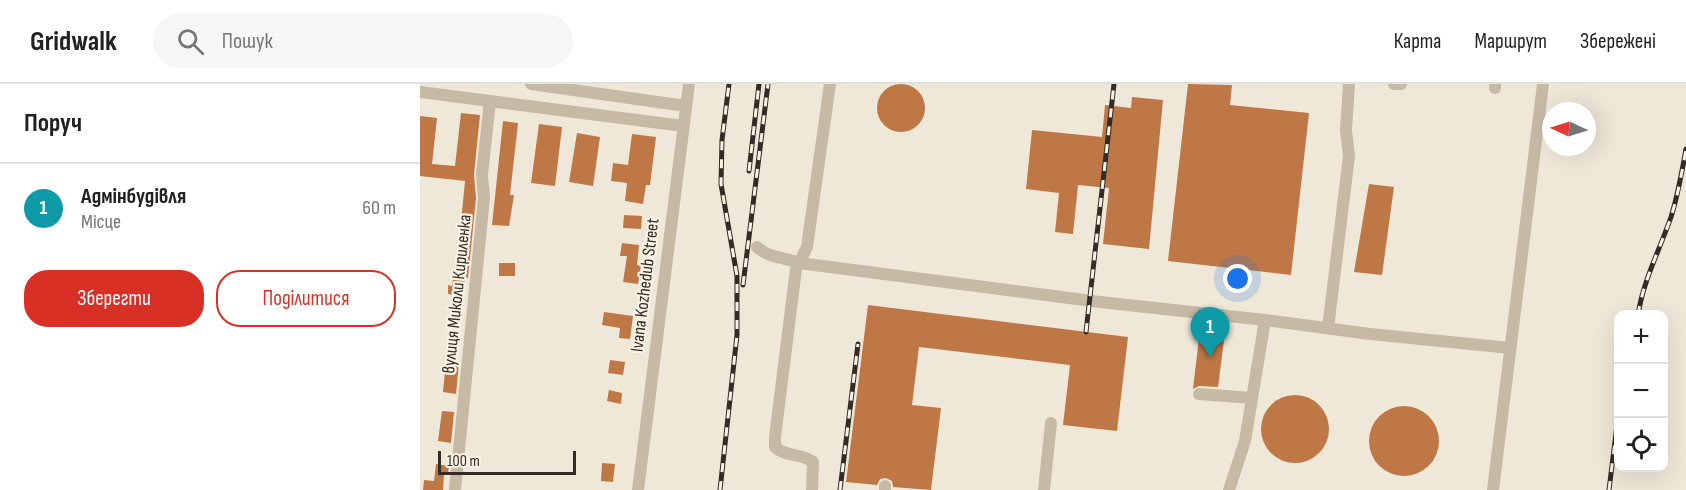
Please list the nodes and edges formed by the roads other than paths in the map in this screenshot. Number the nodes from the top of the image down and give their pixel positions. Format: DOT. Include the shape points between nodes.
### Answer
graph roads {
  1 [pos="531,84"];
  2 [pos="688,84"];
  3 [pos="830,84"];
  4 [pos="1349,84"];
  5 [pos="1394,84"];
  6 [pos="1401,84"];
  7 [pos="1542,84"];
  8 [pos="420,92"];
  9 [pos="490,101"];
  10 [pos="686,106"];
  11 [pos="683,126"];
  12 [pos="757,247"];
  13 [pos="799,263"];
  14 [pos="1265,320"];
  15 [pos="1328,328"];
  16 [pos="1510,348"];
  17 [pos="1199,394"];
  18 [pos="1252,398"];
  19 [pos="1051,423"];
  20 [pos="455,490"];
  21 [pos="638,490"];
  22 [pos="812,490"];
  23 [pos="1044,490"];
  24 [pos="1229,490"];
  25 [pos="1493,490"];
  1 -- 10 [label="street"];
  2 -- 10 [label="street, Ivana Kozhedub Street"];
  3 -- 13 [label="street" via="807,247"];
  4 -- 15 [label="street" via="1349,156"];
  5 -- 6 [label="street"];
  7 -- 16 [label="street"];
  8 -- 9 [label="street"];
  9 -- 11 [label="street"];
  9 -- 20 [label="street, вулиця Миколи Кириленка"];
  10 -- 11 [label="street, Ivana Kozhedub Street"];
  11 -- 21 [label="street, Ivana Kozhedub Street"];
  12 -- 13 [label="street" via="767,255"];
  13 -- 14 [label="street"];
  13 -- 22 [label="street" via="787,330 776,447 813,462"];
  14 -- 15 [label="street"];
  14 -- 18 [label="street"];
  15 -- 16 [label="street"];
  16 -- 25 [label="street"];
  17 -- 18 [label="street"];
  18 -- 24 [label="street" via="1245,441"];
  19 -- 23 [label="street"];
}
